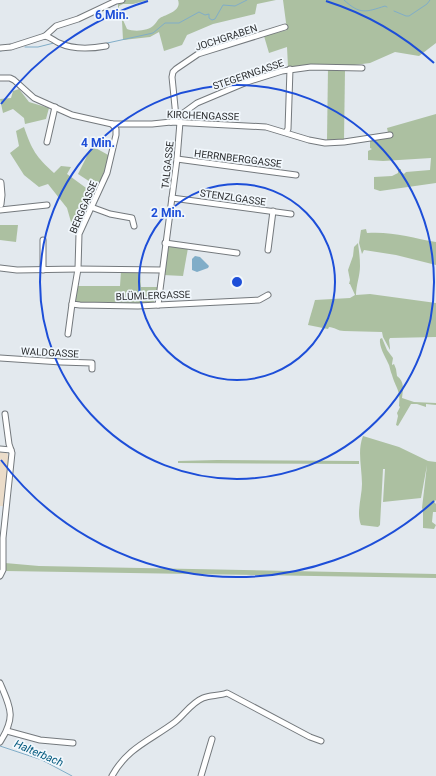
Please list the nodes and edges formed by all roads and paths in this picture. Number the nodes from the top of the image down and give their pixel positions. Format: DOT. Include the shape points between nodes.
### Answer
graph roads {
  1 [pos="122,0"];
  2 [pos="285,27"];
  3 [pos="45,36"];
  4 [pos="106,46"];
  5 [pos="0,48"];
  6 [pos="362,68"];
  7 [pos="290,69"];
  8 [pos="0,78"];
  9 [pos="55,107"];
  10 [pos="176,117"];
  11 [pos="171,122"];
  12 [pos="180,122"];
  13 [pos="112,124"];
  14 [pos="286,132"];
  15 [pos="390,135"];
  16 [pos="47,142"];
  17 [pos="177,160"];
  18 [pos="296,175"];
  19 [pos="0,183"];
  20 [pos="172,198"];
  21 [pos="0,204"];
  22 [pos="48,204"];
  23 [pos="91,207"];
  24 [pos="0,210"];
  25 [pos="273,212"];
  26 [pos="291,214"];
  27 [pos="134,226"];
  28 [pos="43,240"];
  29 [pos="165,243"];
  30 [pos="268,250"];
  31 [pos="237,254"];
  32 [pos="0,268"];
  33 [pos="78,269"];
  34 [pos="43,270"];
  35 [pos="162,270"];
  36 [pos="268,295"];
  37 [pos="72,304"];
  38 [pos="158,305"];
  39 [pos="68,334"];
  40 [pos="0,358"];
  41 [pos="92,369"];
  42 [pos="5,414"];
  43 [pos="0,449"];
  44 [pos="11,450"];
  45 [pos="0,576"];
  46 [pos="0,683"];
  47 [pos="7,731"];
  48 [pos="212,739"];
  49 [pos="321,741"];
  50 [pos="0,742"];
  51 [pos="73,743"];
  52 [pos="112,776"];
  53 [pos="201,776"];
  1 -- 3 [label="street" via="56,26"];
  2 -- 10 [label="street, JOCHGRABEN" via="198,54 175,70 172,77"];
  3 -- 4 [label="street" via="78,49"];
  3 -- 5 [label="street"];
  6 -- 7 [label="street, STEGERNGASSE"];
  7 -- 10 [label="street, STEGERNGASSE" via="247,82 197,103"];
  7 -- 14 [label="street"];
  8 -- 9 [label="street, KIRCHENGASSE" via="14,80 34,98"];
  9 -- 13 [label="street, KIRCHENGASSE" via="72,115"];
  9 -- 16 [label="street"];
  10 -- 11 [label="street, STEGERNGASSE"];
  11 -- 12 [label="street, KIRCHENGASSE"];
  11 -- 13 [label="street, KIRCHENGASSE"];
  12 -- 14 [label="street, KIRCHENGASSE" via="266,127"];
  12 -- 17 [label="street, TALGASSE"];
  13 -- 23 [label="street, BERGGASSE" via="116,129 116,135 112,154 107,173"];
  14 -- 15 [label="street, KIRCHENGASSE" via="325,143"];
  17 -- 18 [label="street, HERRNBERGGASSE"];
  17 -- 20 [label="street, TALGASSE"];
  19 -- 21 [label="street"];
  20 -- 25 [label="street, STENZLGASSE"];
  20 -- 29 [label="street, TALGASSE"];
  22 -- 24 [label="street"];
  23 -- 27 [label="street" via="132,218"];
  23 -- 33 [label="street, BERGGASSE" via="79,234"];
  25 -- 26 [label="street, STENZLGASSE"];
  25 -- 30 [label="street"];
  28 -- 34 [label="street"];
  29 -- 31 [label="street"];
  29 -- 35 [label="street, TALGASSE"];
  32 -- 34 [label="street"];
  33 -- 34 [label="street"];
  33 -- 35 [label="street"];
  33 -- 37 [label="street"];
  35 -- 38 [label="street, TALGASSE"];
  36 -- 38 [label="street, BLÜMLERGASSE" via="259,300"];
  37 -- 38 [label="street, BLÜMLERGASSE"];
  37 -- 39 [label="street"];
  40 -- 41 [label="street, WALDGASSE" via="92,362"];
  42 -- 44 [label="street"];
  43 -- 44 [label="street"];
  44 -- 45 [label="street"];
  46 -- 47 [label="street" via="11,712"];
  47 -- 50 [label="street"];
  47 -- 51 [label="street" via="40,740"];
  48 -- 53 [label="street"];
  49 -- 52 [label="street" via="227,693 202,698 195,703 175,722 138,746 117,766"];
}
